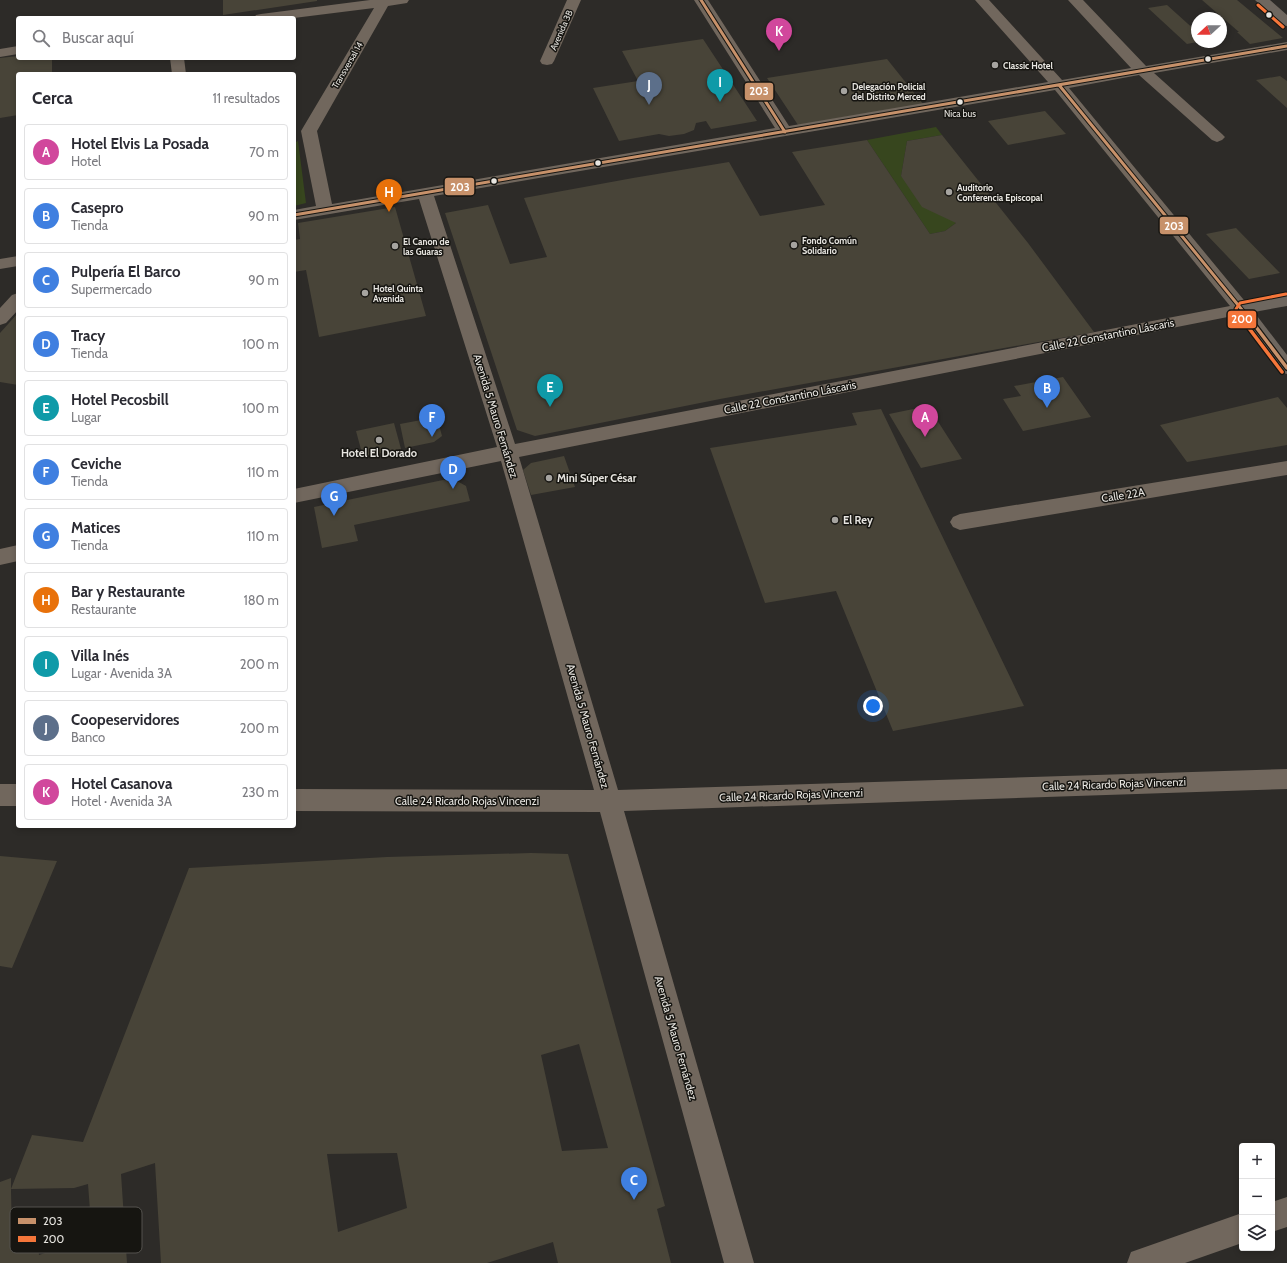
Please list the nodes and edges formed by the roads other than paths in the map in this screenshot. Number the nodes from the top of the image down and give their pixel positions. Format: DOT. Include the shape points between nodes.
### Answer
graph roads {
  1 [pos="402,0"];
  2 [pos="574,0"];
  3 [pos="701,0"];
  4 [pos="982,0"];
  5 [pos="1075,0"];
  6 [pos="1262,0"];
  7 [pos="384,1"];
  8 [pos="275,16"];
  9 [pos="1287,22"];
  10 [pos="1287,46"];
  11 [pos="16,50"];
  12 [pos="0,52"];
  13 [pos="177,60"];
  14 [pos="547,60"];
  15 [pos="1144,71"];
  16 [pos="179,72"];
  17 [pos="1059,85"];
  18 [pos="302,129"];
  19 [pos="784,132"];
  20 [pos="1218,137"];
  21 [pos="425,193"];
  22 [pos="325,210"];
  23 [pos="296,215"];
  24 [pos="16,262"];
  25 [pos="0,264"];
  26 [pos="1287,300"];
  27 [pos="16,301"];
  28 [pos="1242,309"];
  29 [pos="0,319"];
  30 [pos="1287,368"];
  31 [pos="508,452"];
  32 [pos="1287,468"];
  33 [pos="296,496"];
  34 [pos="960,522"];
  35 [pos="16,553"];
  36 [pos="0,557"];
  37 [pos="1287,779"];
  38 [pos="0,795"];
  39 [pos="16,796"];
  40 [pos="296,800"];
  41 [pos="609,802"];
  42 [pos="1287,1212"];
  43 [pos="1275,1216"];
  44 [pos="1239,1229"];
  45 [pos="739,1263"];
  46 [pos="1142,1263"];
  1 -- 7 [label="street"];
  2 -- 14 [label="street, Avenida 3B"];
  3 -- 19 [label="street"];
  4 -- 17 [label="street"];
  5 -- 15 [label="street"];
  6 -- 9 [label="highway"];
  7 -- 8 [label="street"];
  7 -- 18 [label="street, Transversal 14"];
  10 -- 15 [label="street"];
  11 -- 12 [label="street"];
  13 -- 16 [label="street"];
  15 -- 17 [label="street"];
  15 -- 20 [label="street"];
  17 -- 19 [label="street"];
  17 -- 28 [label="street"];
  18 -- 22 [label="street"];
  19 -- 21 [label="street"];
  21 -- 22 [label="street"];
  21 -- 31 [label="street, Avenida 5 Mauro Fernández"];
  22 -- 23 [label="street"];
  24 -- 25 [label="street"];
  26 -- 28 [label="highway, Calle 22 Constantino Láscaris"];
  27 -- 29 [label="street"];
  28 -- 30 [label="highway"];
  28 -- 31 [label="street, Calle 22 Constantino Láscaris"];
  31 -- 33 [label="street, Calle 22 Constantino Láscaris"];
  31 -- 41 [label="street, Avenida 5 Mauro Fernández"];
  32 -- 34 [label="street, Calle 22A"];
  35 -- 36 [label="street"];
  37 -- 41 [label="street, Calle 24 Ricardo Rojas Vincenzi"];
  38 -- 39 [label="street"];
  40 -- 41 [label="street, Calle 24 Ricardo Rojas Vincenzi"];
  41 -- 45 [label="street, Avenida 5 Mauro Fernández"];
  42 -- 43 [label="street"];
  44 -- 46 [label="street"];
}
